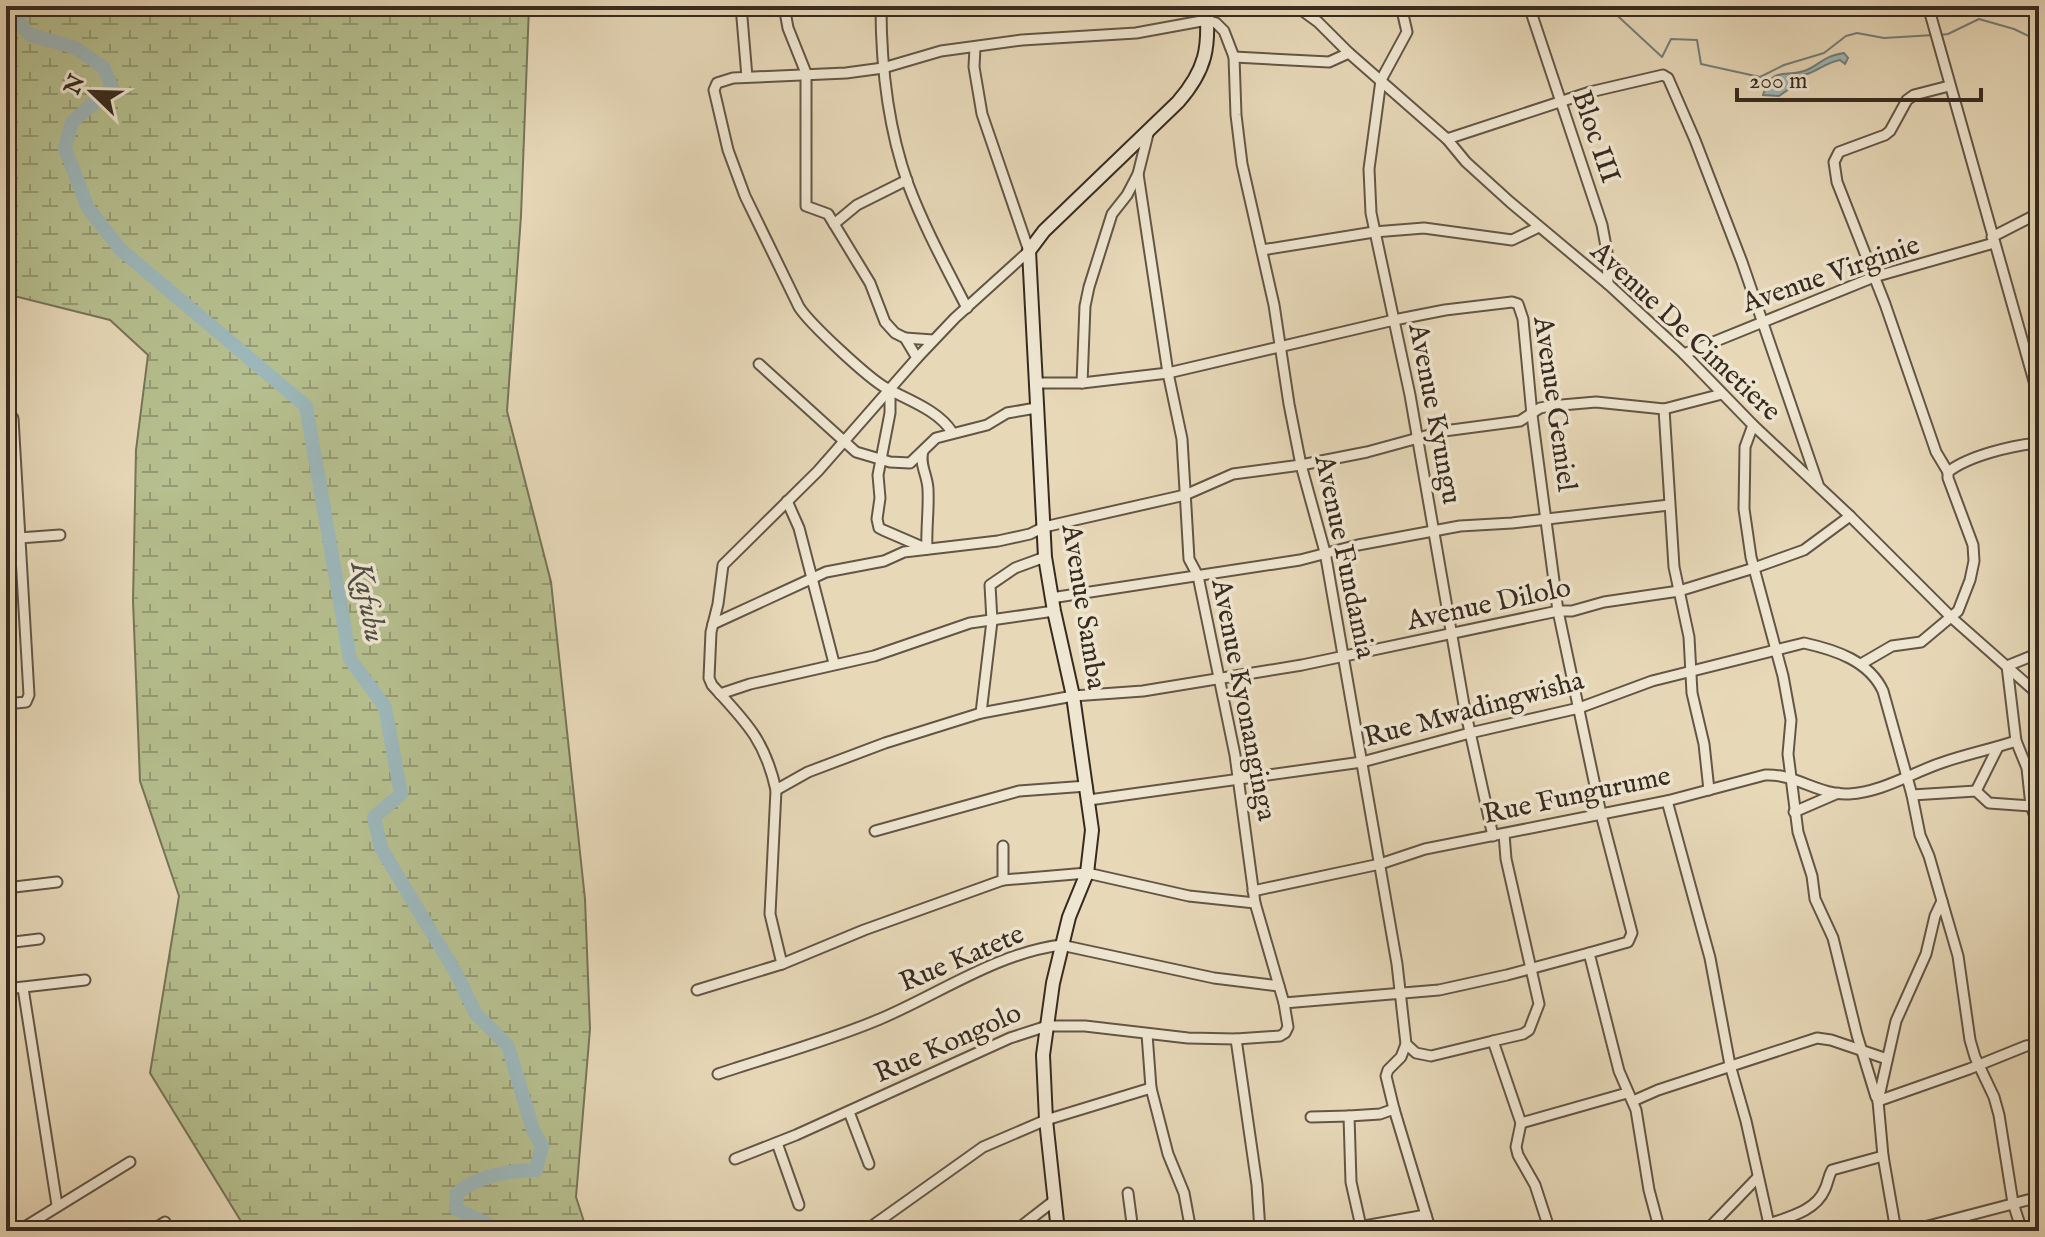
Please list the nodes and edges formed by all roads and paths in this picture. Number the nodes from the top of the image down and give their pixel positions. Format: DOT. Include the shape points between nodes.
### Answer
graph roads {
  1 [pos="759,6"];
  2 [pos="784,6"];
  3 [pos="881,6"];
  4 [pos="1206,6"];
  5 [pos="1296,6"];
  6 [pos="1401,6"];
  7 [pos="1529,6"];
  8 [pos="1928,6"];
  9 [pos="741,7"];
  10 [pos="1207,20"];
  11 [pos="975,47"];
  12 [pos="1349,53"];
  13 [pos="1234,57"];
  14 [pos="883,68"];
  15 [pos="806,73"];
  16 [pos="747,77"];
  17 [pos="1381,80"];
  18 [pos="1949,86"];
  19 [pos="1560,102"];
  20 [pos="1149,130"];
  21 [pos="1447,139"];
  22 [pos="1138,174"];
  23 [pos="907,180"];
  24 [pos="2039,213"];
  25 [pos="834,224"];
  26 [pos="1539,227"];
  27 [pos="1374,232"];
  28 [pos="1993,240"];
  29 [pos="1262,250"];
  30 [pos="1029,251"];
  31 [pos="1874,277"];
  32 [pos="1608,284"];
  33 [pos="967,308"];
  34 [pos="1394,320"];
  35 [pos="1763,321"];
  36 [pos="905,338"];
  37 [pos="933,340"];
  38 [pos="1279,349"];
  39 [pos="1684,354"];
  40 [pos="917,358"];
  41 [pos="759,364"];
  42 [pos="1168,373"];
  43 [pos="1035,383"];
  44 [pos="1082,383"];
  45 [pos="890,390"];
  46 [pos="1722,394"];
  47 [pos="2039,399"];
  48 [pos="1036,408"];
  49 [pos="1664,409"];
  50 [pos="1532,415"];
  51 [pos="13,418"];
  52 [pos="1753,425"];
  53 [pos="952,432"];
  54 [pos="1416,437"];
  55 [pos="843,441"];
  56 [pos="2039,443"];
  57 [pos="923,451"];
  58 [pos="880,460"];
  59 [pos="1301,465"];
  60 [pos="1948,472"];
  61 [pos="1819,487"];
  62 [pos="1185,495"];
  63 [pos="787,501"];
  64 [pos="1669,505"];
  65 [pos="1850,516"];
  66 [pos="1547,519"];
  67 [pos="1044,527"];
  68 [pos="1434,532"];
  69 [pos="60,535"];
  70 [pos="19,538"];
  71 [pos="927,549"];
  72 [pos="1325,552"];
  73 [pos="1045,557"];
  74 [pos="1754,568"];
  75 [pos="1198,576"];
  76 [pos="811,579"];
  77 [pos="1679,591"];
  78 [pos="1053,605"];
  79 [pos="1558,611"];
  80 [pos="1952,618"];
  81 [pos="992,621"];
  82 [pos="713,624"];
  83 [pos="1451,634"];
  84 [pos="1777,652"];
  85 [pos="2039,653"];
  86 [pos="1343,655"];
  87 [pos="834,663"];
  88 [pos="1861,664"];
  89 [pos="2007,666"];
  90 [pos="1691,670"];
  91 [pos="1218,679"];
  92 [pos="720,694"];
  93 [pos="2039,695"];
  94 [pos="1073,696"];
  95 [pos="6,704"];
  96 [pos="1579,708"];
  97 [pos="981,713"];
  98 [pos="1470,733"];
  99 [pos="2016,741"];
  100 [pos="1998,747"];
  101 [pos="1362,762"];
  102 [pos="1908,778"];
  103 [pos="1239,779"];
  104 [pos="1792,779"];
  105 [pos="1087,786"];
  106 [pos="776,790"];
  107 [pos="1709,790"];
  108 [pos="1976,791"];
  109 [pos="1838,793"];
  110 [pos="1912,795"];
  111 [pos="1089,800"];
  112 [pos="1667,801"];
  113 [pos="2031,806"];
  114 [pos="1794,812"];
  115 [pos="1601,814"];
  116 [pos="2039,827"];
  117 [pos="875,831"];
  118 [pos="1504,834"];
  119 [pos="1493,836"];
  120 [pos="1003,846"];
  121 [pos="1380,864"];
  122 [pos="2039,866"];
  123 [pos="1087,873"];
  124 [pos="1003,880"];
  125 [pos="57,882"];
  126 [pos="6,888"];
  127 [pos="1253,891"];
  128 [pos="2039,900"];
  129 [pos="1942,901"];
  130 [pos="1255,903"];
  131 [pos="2039,926"];
  132 [pos="39,939"];
  133 [pos="6,943"];
  134 [pos="1061,945"];
  135 [pos="1589,953"];
  136 [pos="2039,955"];
  137 [pos="782,964"];
  138 [pos="1531,967"];
  139 [pos="85,980"];
  140 [pos="1279,986"];
  141 [pos="23,988"];
  142 [pos="6,989"];
  143 [pos="697,990"];
  144 [pos="1400,993"];
  145 [pos="1284,1003"];
  146 [pos="1047,1026"];
  147 [pos="1285,1033"];
  148 [pos="1147,1034"];
  149 [pos="1236,1039"];
  150 [pos="1493,1041"];
  151 [pos="1406,1044"];
  152 [pos="2039,1044"];
  153 [pos="1863,1050"];
  154 [pos="1887,1059"];
  155 [pos="1730,1065"];
  156 [pos="1978,1066"];
  157 [pos="718,1074"];
  158 [pos="1151,1088"];
  159 [pos="1630,1097"];
  160 [pos="1878,1101"];
  161 [pos="1394,1109"];
  162 [pos="849,1112"];
  163 [pos="1349,1116"];
  164 [pos="1311,1117"];
  165 [pos="1046,1120"];
  166 [pos="1521,1123"];
  167 [pos="777,1143"];
  168 [pos="1883,1156"];
  169 [pos="735,1159"];
  170 [pos="130,1162"];
  171 [pos="869,1164"];
  172 [pos="1758,1177"];
  173 [pos="1128,1193"];
  174 [pos="2039,1197"];
  175 [pos="1055,1200"];
  176 [pos="2013,1203"];
  177 [pos="57,1205"];
  178 [pos="799,1205"];
  179 [pos="165,1222"];
  180 [pos="1429,1222"];
  181 [pos="1771,1228"];
  182 [pos="1362,1230"];
  183 [pos="18,1231"];
  184 [pos="151,1231"];
  185 [pos="865,1231"];
  186 [pos="1015,1231"];
  187 [pos="1058,1231"];
  188 [pos="1133,1231"];
  189 [pos="1191,1231"];
  190 [pos="1260,1231"];
  191 [pos="1336,1231"];
  192 [pos="1550,1231"];
  193 [pos="1660,1231"];
  194 [pos="1706,1231"];
  195 [pos="1896,1231"];
  196 [pos="1909,1231"];
  197 [pos="2022,1231"];
  1 -- 9 [label="street"];
  2 -- 15 [label="street"];
  3 -- 14 [label="street"];
  4 -- 10 [label="street"];
  5 -- 12 [label="street, Avenue De Cimetiere"];
  6 -- 17 [label="street, Avenue Kyungu" via="1407,32"];
  7 -- 19 [label="street, Bloc III"];
  8 -- 18 [label="street"];
  9 -- 16 [label="street"];
  10 -- 11 [label="street" via="1136,33"];
  10 -- 13 [label="street, Avenue Fundamia" via="1224,31"];
  10 -- 20 [label="street" via="1207,48 1195,82"];
  11 -- 14 [label="street" via="921,55"];
  11 -- 30 [label="street" via="982,114"];
  12 -- 13 [label="street" via="1329,62"];
  12 -- 17 [label="street, Avenue De Cimetiere"];
  13 -- 29 [label="street, Avenue Fundamia" via="1238,138"];
  14 -- 15 [label="street"];
  14 -- 23 [label="street"];
  15 -- 16 [label="street"];
  15 -- 25 [label="street" via="804,200 806,206 828,214"];
  16 -- 45 [label="street" via="723,80 714,90 745,196 805,316"];
  17 -- 21 [label="street, Avenue De Cimetiere"];
  17 -- 27 [label="street, Avenue Kyungu" via="1368,185"];
  18 -- 28 [label="street"];
  18 -- 31 [label="street" via="1914,95 1890,131 1839,152 1834,162"];
  19 -- 21 [label="street"];
  19 -- 32 [label="street, Bloc III" via="1602,225"];
  19 -- 35 [label="street" via="1663,75 1672,83"];
  20 -- 22 [label="street"];
  20 -- 30 [label="street"];
  21 -- 26 [label="street, Avenue De Cimetiere"];
  22 -- 42 [label="street, Avenue Kyonanginga"];
  22 -- 44 [label="street" via="1112,214 1089,287"];
  23 -- 25 [label="street" via="857,205"];
  23 -- 33 [label="street"];
  24 -- 28 [label="street, Avenue Virginie"];
  25 -- 36 [label="street" via="870,283 885,322"];
  26 -- 27 [label="street" via="1512,240 1424,228"];
  26 -- 32 [label="street, Avenue De Cimetiere"];
  27 -- 29 [label="street"];
  27 -- 34 [label="street, Avenue Kyungu"];
  28 -- 31 [label="street, Avenue Virginie"];
  28 -- 47 [label="street"];
  29 -- 38 [label="street, Avenue Fundamia"];
  30 -- 33 [label="street"];
  30 -- 43 [label="street, Avenue Samba"];
  31 -- 35 [label="street, Avenue Virginie"];
  31 -- 60 [label="street" via="1936,452"];
  32 -- 39 [label="street, Avenue De Cimetiere"];
  33 -- 37 [label="street"];
  34 -- 38 [label="street, Avenue Gemiel"];
  34 -- 50 [label="street, Avenue Gemiel" via="1518,304"];
  34 -- 54 [label="street, Avenue Kyungu"];
  35 -- 39 [label="street, Avenue Virginie"];
  35 -- 61 [label="street"];
  36 -- 37 [label="street"];
  36 -- 40 [label="street"];
  37 -- 40 [label="street"];
  38 -- 42 [label="street, Avenue Gemiel"];
  38 -- 59 [label="street, Avenue Fundamia"];
  39 -- 46 [label="street, Avenue De Cimetiere"];
  40 -- 45 [label="street"];
  41 -- 55 [label="street"];
  42 -- 44 [label="street, Avenue Gemiel"];
  42 -- 62 [label="street, Avenue Kyonanginga" via="1179,421"];
  43 -- 44 [label="street, Avenue Gemiel"];
  43 -- 48 [label="street, Avenue Samba"];
  45 -- 53 [label="street"];
  45 -- 55 [label="street"];
  45 -- 58 [label="street"];
  46 -- 49 [label="street"];
  46 -- 52 [label="street, Avenue De Cimetiere"];
  48 -- 53 [label="street"];
  48 -- 67 [label="street, Avenue Samba"];
  49 -- 50 [label="street" via="1570,403 1540,408"];
  49 -- 64 [label="street"];
  50 -- 54 [label="street"];
  50 -- 66 [label="street, Avenue Gemiel"];
  51 -- 70 [label="street"];
  52 -- 61 [label="street, Avenue De Cimetiere"];
  52 -- 74 [label="street" via="1743,463"];
  53 -- 57 [label="street"];
  54 -- 59 [label="street"];
  54 -- 68 [label="street, Avenue Kyungu"];
  55 -- 58 [label="street"];
  55 -- 63 [label="street"];
  56 -- 60 [label="street" via="2002,450"];
  57 -- 58 [label="street" via="910,463"];
  57 -- 71 [label="street"];
  58 -- 71 [label="street" via="879,528"];
  59 -- 62 [label="street" via="1233,474"];
  59 -- 72 [label="street, Avenue Fundamia"];
  60 -- 80 [label="street" via="1974,561"];
  61 -- 65 [label="street, Avenue De Cimetiere"];
  62 -- 67 [label="street"];
  62 -- 75 [label="street, Avenue Kyonanginga" via="1189,559"];
  63 -- 76 [label="street"];
  63 -- 82 [label="street" via="723,565"];
  64 -- 66 [label="street"];
  64 -- 77 [label="street"];
  65 -- 74 [label="street, Avenue Dilolo" via="1804,550"];
  65 -- 80 [label="street, Avenue De Cimetiere"];
  66 -- 68 [label="street"];
  66 -- 79 [label="street, Avenue Gemiel"];
  67 -- 71 [label="street" via="998,541"];
  67 -- 73 [label="street, Avenue Samba"];
  68 -- 72 [label="street"];
  68 -- 83 [label="street, Avenue Kyungu"];
  69 -- 70 [label="street"];
  70 -- 95 [label="street" via="28,699"];
  71 -- 76 [label="street"];
  72 -- 75 [label="street"];
  72 -- 86 [label="street, Avenue Fundamia"];
  73 -- 78 [label="street, Avenue Samba"];
  73 -- 81 [label="street" via="990,585"];
  74 -- 77 [label="street, Avenue Dilolo"];
  74 -- 84 [label="street"];
  75 -- 78 [label="street"];
  75 -- 91 [label="street, Avenue Kyonanginga"];
  76 -- 82 [label="street"];
  76 -- 87 [label="street"];
  77 -- 79 [label="street, Avenue Dilolo"];
  77 -- 90 [label="street"];
  78 -- 81 [label="street"];
  78 -- 94 [label="street, Avenue Samba"];
  79 -- 83 [label="street, Avenue Dilolo"];
  79 -- 96 [label="street, Avenue Gemiel"];
  80 -- 88 [label="street" via="1921,642 1892,646"];
  80 -- 89 [label="street, Avenue De Cimetiere"];
  81 -- 87 [label="street"];
  81 -- 97 [label="street"];
  82 -- 92 [label="street" via="709,678"];
  83 -- 86 [label="street, Avenue Dilolo"];
  83 -- 98 [label="street, Avenue Kyungu"];
  84 -- 88 [label="street, Rue Mwadingwisha" via="1804,643"];
  84 -- 90 [label="street, Rue Mwadingwisha"];
  84 -- 104 [label="street" via="1791,720"];
  85 -- 89 [label="street"];
  86 -- 91 [label="street, Avenue Dilolo"];
  86 -- 101 [label="street, Avenue Fundamia"];
  87 -- 92 [label="street"];
  88 -- 102 [label="street" via="1883,691"];
  89 -- 93 [label="street, Avenue De Cimetiere"];
  89 -- 99 [label="street"];
  90 -- 96 [label="street, Rue Mwadingwisha"];
  90 -- 107 [label="street"];
  91 -- 94 [label="street, Avenue Dilolo"];
  91 -- 103 [label="street, Avenue Kyonanginga"];
  92 -- 106 [label="street" via="763,748"];
  94 -- 97 [label="street, Avenue Dilolo"];
  94 -- 105 [label="street, Avenue Samba"];
  96 -- 98 [label="street, Rue Mwadingwisha"];
  96 -- 115 [label="street, Avenue Gemiel"];
  97 -- 106 [label="street, Avenue Dilolo" via="885,743"];
  98 -- 101 [label="street, Rue Mwadingwisha"];
  98 -- 119 [label="street, Avenue Kyungu"];
  99 -- 100 [label="street, Rue Fungurume"];
  99 -- 113 [label="street" via="2027,768"];
  100 -- 102 [label="street, Rue Fungurume"];
  100 -- 108 [label="street"];
  101 -- 103 [label="street, Rue Mwadingwisha"];
  101 -- 121 [label="street, Avenue Fundamia"];
  102 -- 109 [label="street, Rue Fungurume" via="1864,792"];
  102 -- 110 [label="street"];
  103 -- 111 [label="street, Rue Mwadingwisha"];
  103 -- 127 [label="street, Avenue Kyonanginga"];
  104 -- 107 [label="street, Rue Fungurume" via="1765,775"];
  104 -- 109 [label="street, Rue Fungurume"];
  104 -- 114 [label="street"];
  105 -- 111 [label="street, Avenue Samba"];
  105 -- 117 [label="street" via="1019,791"];
  106 -- 137 [label="street" via="770,914"];
  107 -- 112 [label="street, Rue Fungurume"];
  108 -- 110 [label="street"];
  108 -- 113 [label="street" via="1989,803"];
  109 -- 114 [label="street"];
  110 -- 129 [label="street"];
  111 -- 123 [label="street, Avenue Samba"];
  112 -- 115 [label="street, Rue Fungurume"];
  112 -- 155 [label="street" via="1710,958"];
  113 -- 116 [label="street"];
  114 -- 153 [label="street" via="1815,899 1833,938"];
  115 -- 118 [label="street, Rue Fungurume"];
  115 -- 135 [label="street, Avenue Gemiel" via="1632,933 1628,942"];
  118 -- 119 [label="street, Rue Fungurume"];
  118 -- 138 [label="street"];
  119 -- 121 [label="street, Rue Fungurume"];
  120 -- 124 [label="street"];
  121 -- 127 [label="street, Rue Fungurume"];
  121 -- 144 [label="street, Avenue Fundamia"];
  122 -- 128 [label="street"];
  123 -- 124 [label="street"];
  123 -- 130 [label="street" via="1189,896"];
  123 -- 134 [label="street, Avenue Samba"];
  124 -- 137 [label="street"];
  125 -- 126 [label="street"];
  127 -- 130 [label="street, Avenue Kyonanginga"];
  129 -- 154 [label="street" via="1926,954 1899,1012"];
  129 -- 156 [label="street"];
  130 -- 140 [label="street, Avenue Kyonanginga"];
  131 -- 136 [label="street"];
  132 -- 133 [label="street"];
  134 -- 140 [label="street, Rue Katete" via="1214,978"];
  134 -- 146 [label="street, Avenue Samba"];
  134 -- 157 [label="street, Rue Katete" via="1013,957 879,1019"];
  135 -- 138 [label="street"];
  135 -- 159 [label="street"];
  137 -- 143 [label="street"];
  138 -- 144 [label="street" via="1439,990"];
  138 -- 150 [label="street" via="1539,1004 1534,1023 1523,1034"];
  139 -- 141 [label="street"];
  140 -- 145 [label="street, Avenue Kyonanginga"];
  141 -- 142 [label="street"];
  141 -- 177 [label="street"];
  144 -- 145 [label="street"];
  144 -- 151 [label="street, Avenue Fundamia"];
  145 -- 147 [label="street, Avenue Kyonanginga"];
  146 -- 148 [label="street, Rue Kongolo"];
  146 -- 162 [label="street, Rue Kongolo"];
  146 -- 165 [label="street, Avenue Samba"];
  147 -- 149 [label="street, Rue Kongolo"];
  148 -- 149 [label="street, Rue Kongolo"];
  148 -- 158 [label="street"];
  149 -- 190 [label="street"];
  150 -- 151 [label="street" via="1431,1056"];
  150 -- 166 [label="street"];
  151 -- 161 [label="street" via="1386,1076"];
  152 -- 156 [label="street"];
  153 -- 154 [label="street"];
  153 -- 155 [label="street" via="1817,1038"];
  153 -- 160 [label="street"];
  154 -- 160 [label="street"];
  155 -- 159 [label="street"];
  155 -- 172 [label="street"];
  156 -- 160 [label="street"];
  156 -- 176 [label="street" via="1999,1115"];
  158 -- 165 [label="street"];
  158 -- 189 [label="street"];
  159 -- 166 [label="street"];
  159 -- 193 [label="street"];
  160 -- 168 [label="street"];
  161 -- 163 [label="street"];
  161 -- 180 [label="street"];
  162 -- 167 [label="street, Rue Kongolo"];
  162 -- 171 [label="street"];
  163 -- 164 [label="street"];
  163 -- 182 [label="street" via="1351,1182"];
  165 -- 175 [label="street, Avenue Samba"];
  165 -- 185 [label="street" via="983,1147"];
  166 -- 192 [label="street" via="1518,1155 1535,1185"];
  167 -- 169 [label="street, Rue Kongolo"];
  167 -- 178 [label="street"];
  168 -- 181 [label="street" via="1836,1168 1817,1201"];
  168 -- 195 [label="street"];
  170 -- 177 [label="street"];
  172 -- 181 [label="street"];
  172 -- 194 [label="street"];
  173 -- 188 [label="street"];
  174 -- 176 [label="street"];
  175 -- 186 [label="street"];
  175 -- 187 [label="street, Avenue Samba"];
  176 -- 196 [label="street"];
  176 -- 197 [label="street"];
  177 -- 183 [label="street"];
  179 -- 184 [label="street"];
  180 -- 182 [label="street"];
  182 -- 191 [label="street"];
}
